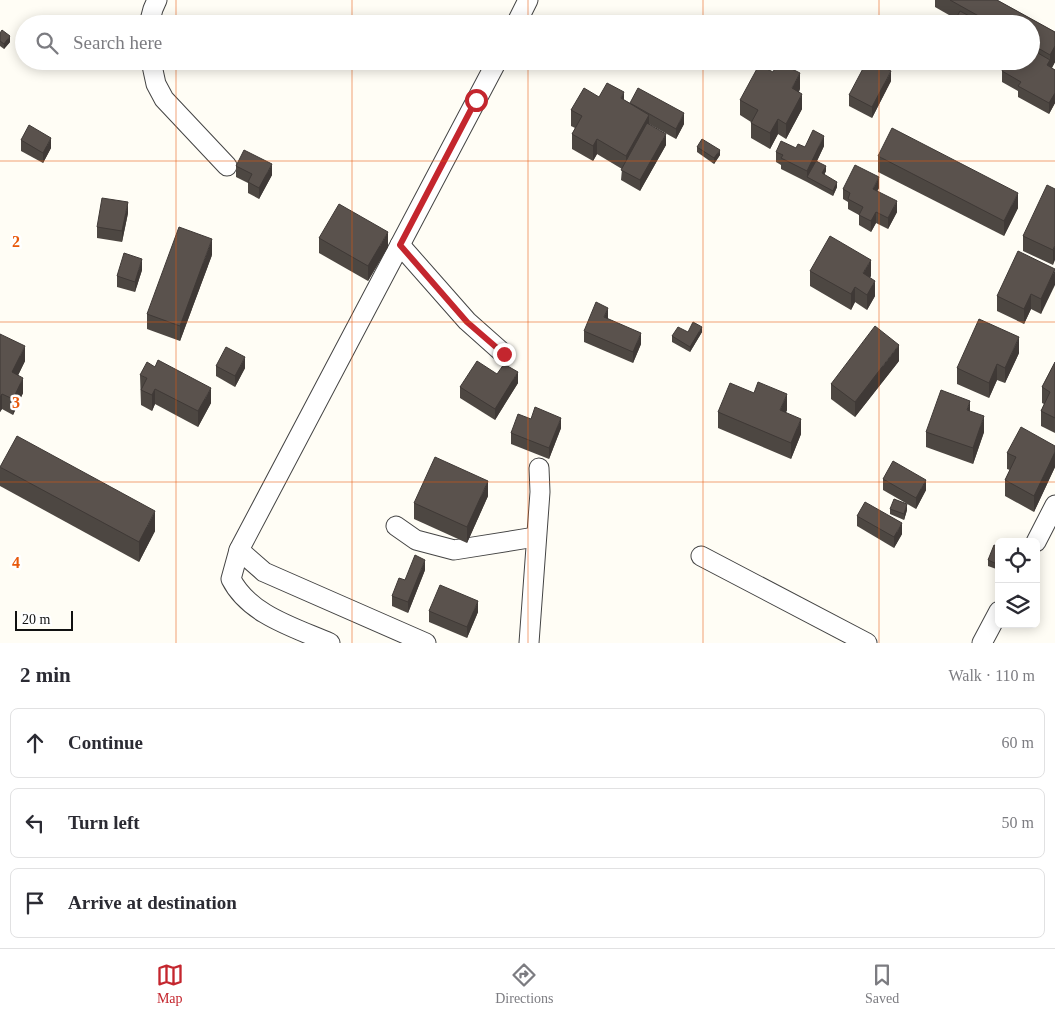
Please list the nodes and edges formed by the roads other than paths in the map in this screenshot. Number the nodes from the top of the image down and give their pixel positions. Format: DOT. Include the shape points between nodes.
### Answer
graph roads {
  1 [pos="157,0"];
  2 [pos="528,0"];
  3 [pos="151,15"];
  4 [pos="520,15"];
  5 [pos="153,70"];
  6 [pos="492,70"];
  7 [pos="227,166"];
  8 [pos="400,245"];
  9 [pos="504,354"];
  10 [pos="539,468"];
  11 [pos="1055,505"];
  12 [pos="396,526"];
  13 [pos="535,537"];
  14 [pos="1038,538"];
  15 [pos="240,550"];
  16 [pos="701,556"];
  17 [pos="995,619"];
  18 [pos="330,643"];
  19 [pos="426,643"];
  20 [pos="529,643"];
  21 [pos="867,643"];
  22 [pos="982,643"];
  1 -- 3 [label="street"];
  2 -- 4 [label="street"];
  5 -- 7 [label="street" via="164,99"];
  6 -- 8 [label="street"];
  8 -- 9 [label="street" via="467,322"];
  8 -- 15 [label="street"];
  10 -- 13 [label="street"];
  11 -- 14 [label="street"];
  12 -- 13 [label="street" via="416,540 454,550"];
  13 -- 20 [label="street"];
  15 -- 18 [label="street" via="231,579 237,592 265,614"];
  15 -- 19 [label="street" via="264,572"];
  16 -- 21 [label="street"];
  17 -- 22 [label="street"];
}
